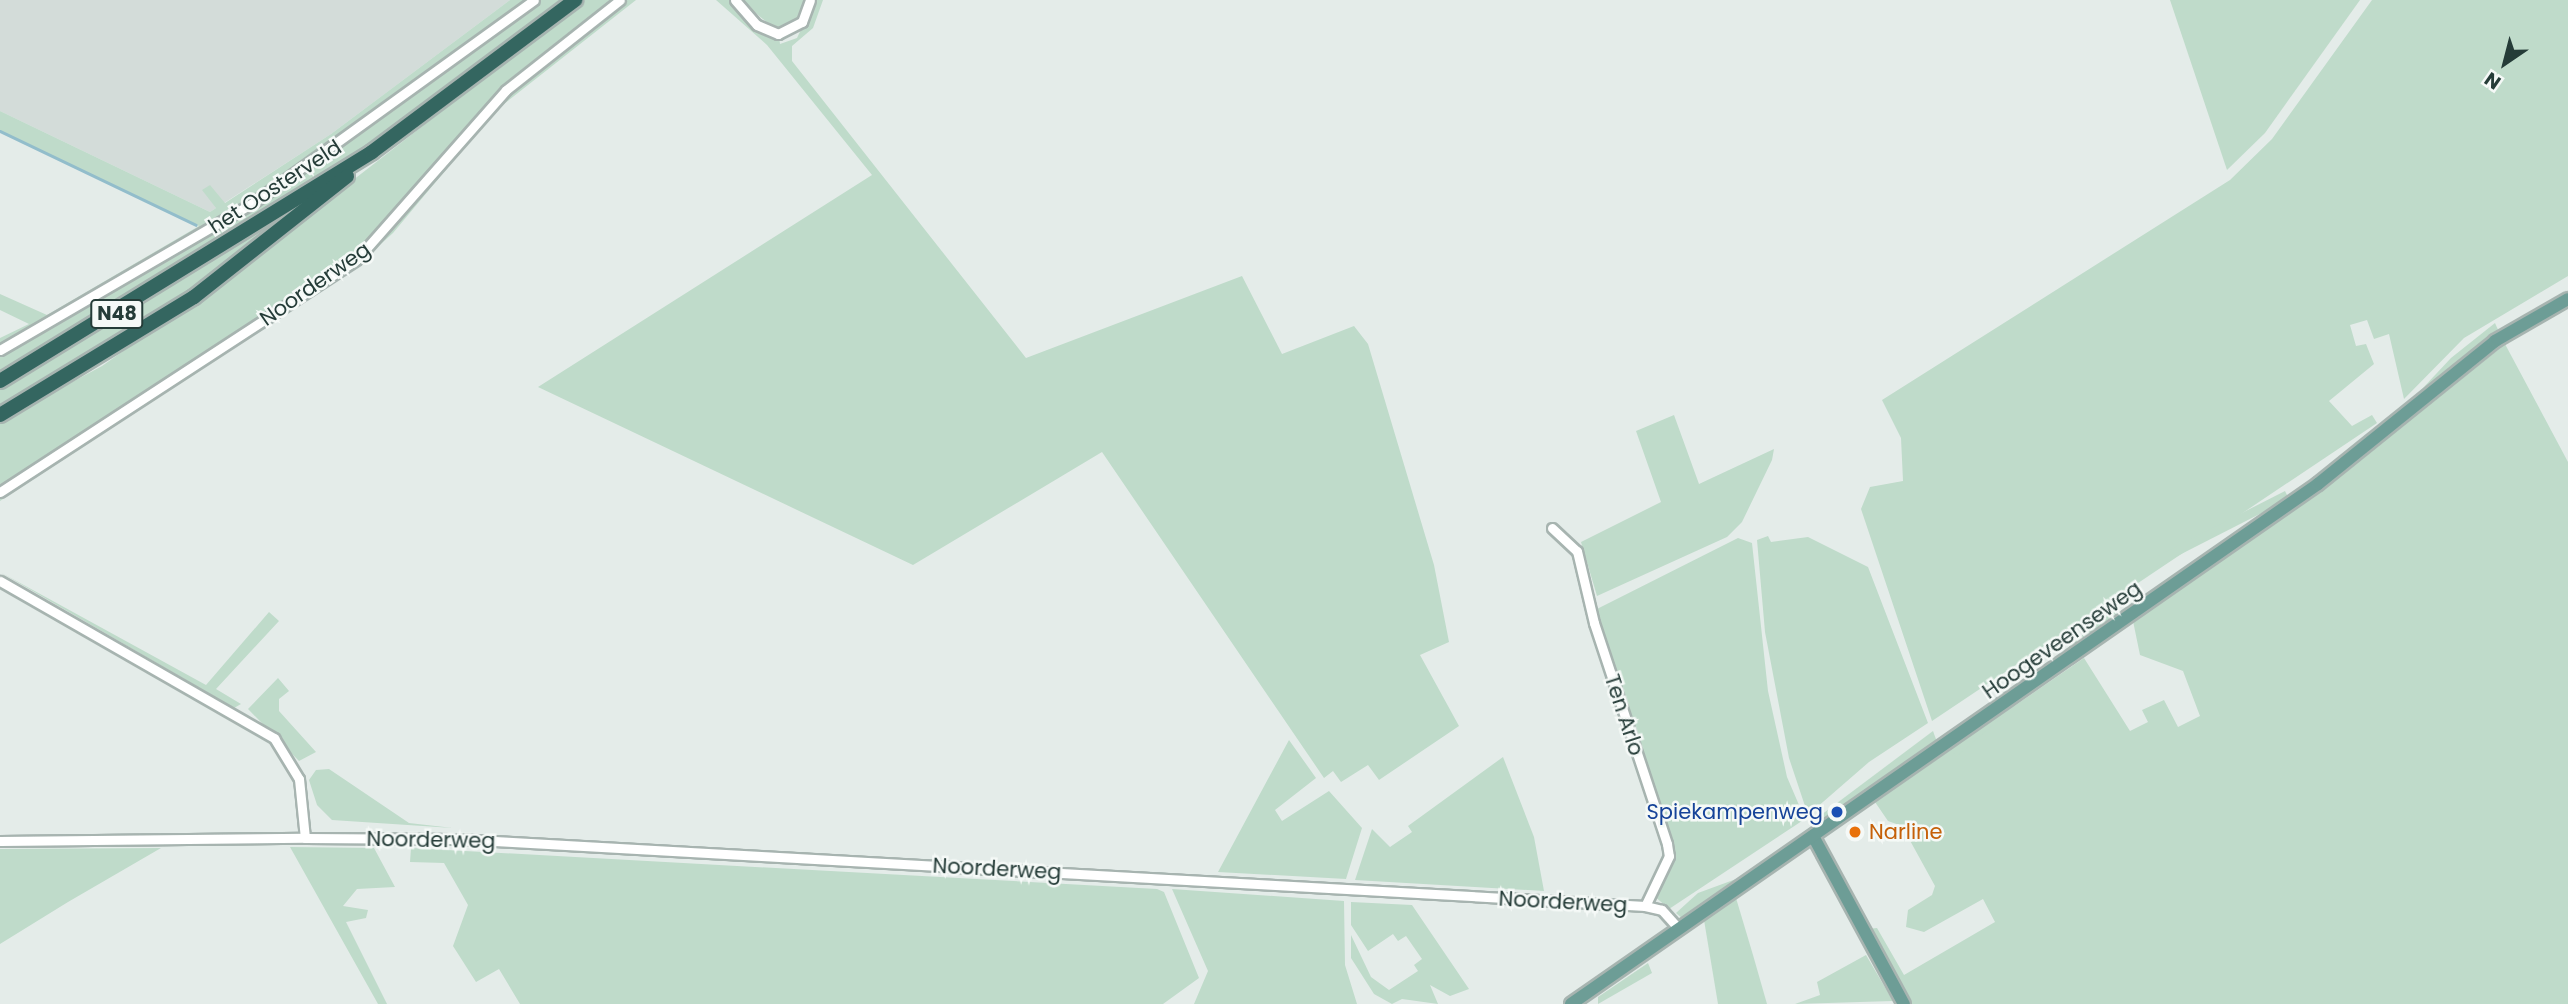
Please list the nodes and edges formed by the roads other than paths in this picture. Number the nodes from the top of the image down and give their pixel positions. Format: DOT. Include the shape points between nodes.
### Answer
graph roads {
  1 [pos="534,0"];
  2 [pos="575,0"];
  3 [pos="620,0"];
  4 [pos="734,0"];
  5 [pos="810,0"];
  6 [pos="372,152"];
  7 [pos="2568,299"];
  8 [pos="0,350"];
  9 [pos="0,381"];
  10 [pos="0,415"];
  11 [pos="0,492"];
  12 [pos="1552,528"];
  13 [pos="0,581"];
  14 [pos="1813,836"];
  15 [pos="305,838"];
  16 [pos="0,841"];
  17 [pos="1644,906"];
  18 [pos="1679,929"];
  19 [pos="1571,1004"];
  20 [pos="1904,1004"];
  1 -- 8 [label="street, het Oosterveld" via="254,202"];
  2 -- 6 [label="highway, N48"];
  3 -- 11 [label="street, Noorderweg" via="506,90 357,259"];
  4 -- 5 [label="street" via="757,25 778,34 802,22"];
  6 -- 9 [label="highway, N48"];
  6 -- 10 [label="highway, N48" via="194,297"];
  7 -- 14 [label="main road, Hoogeveenseweg" via="2495,341 2318,484"];
  12 -- 17 [label="street, Ten Arlo" via="1577,551 1594,623 1667,844 1669,856"];
  13 -- 15 [label="street" via="274,738 299,779"];
  14 -- 18 [label="main road, Hoogeveenseweg"];
  14 -- 20 [label="main road"];
  15 -- 16 [label="street, Noorderweg"];
  15 -- 17 [label="street, Noorderweg" via="458,839"];
  17 -- 18 [label="street, Noorderweg" via="1661,910"];
  18 -- 19 [label="main road, Hoogeveenseweg"];
}
